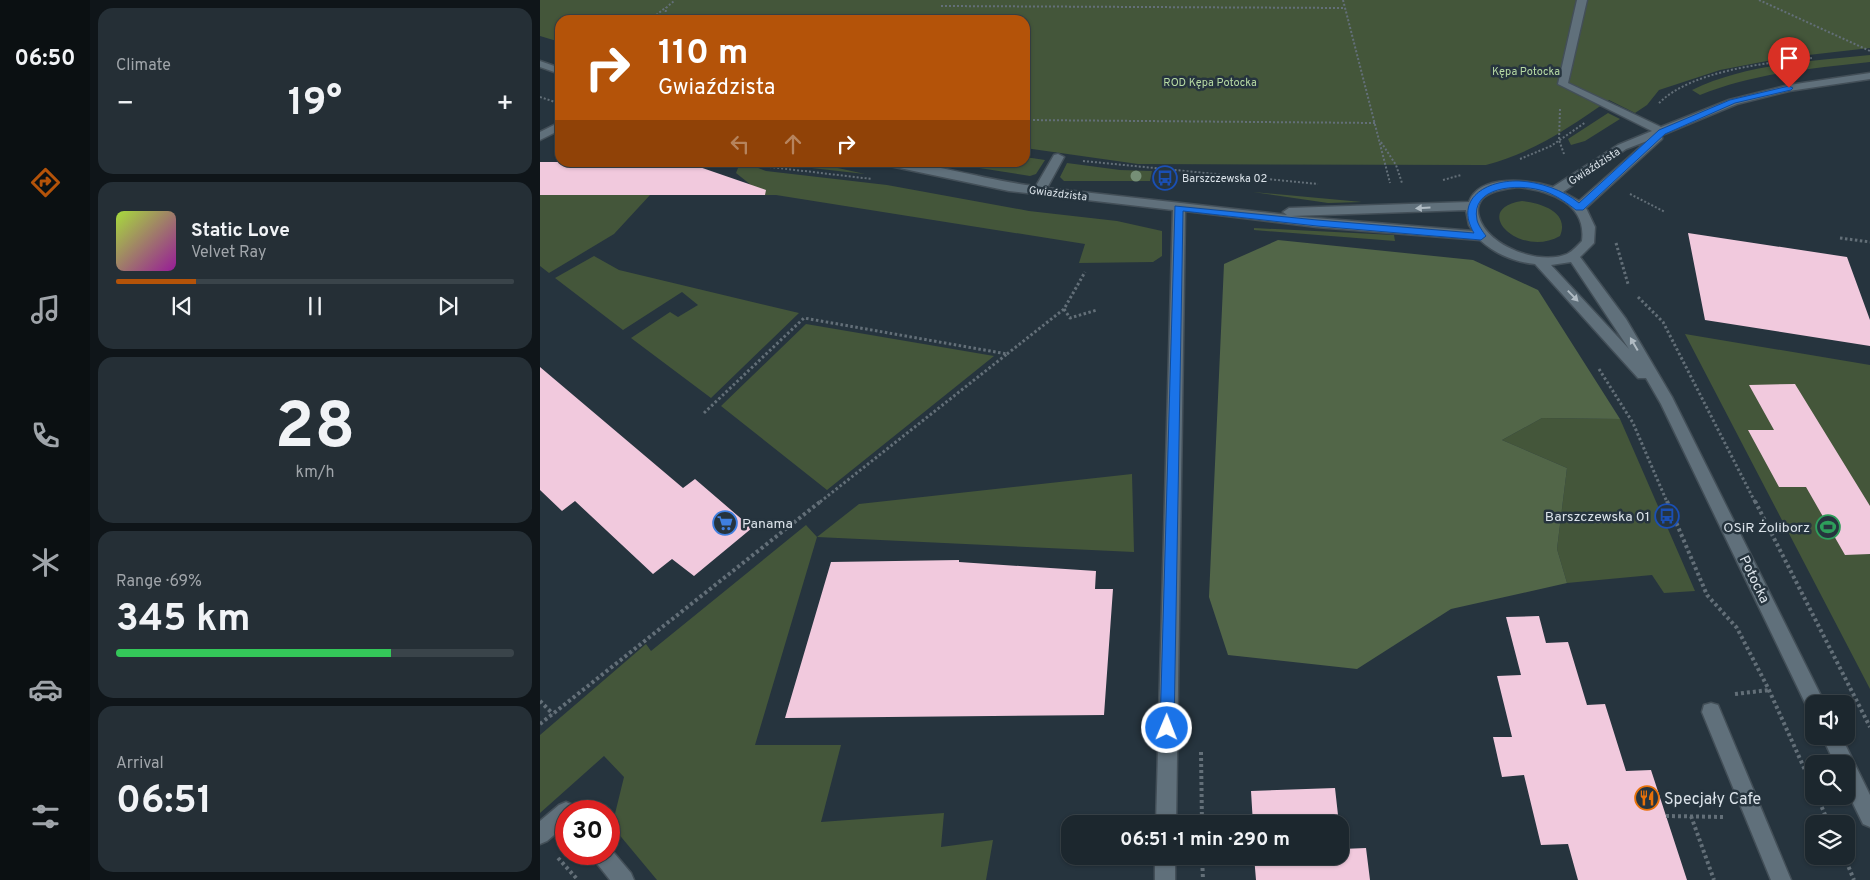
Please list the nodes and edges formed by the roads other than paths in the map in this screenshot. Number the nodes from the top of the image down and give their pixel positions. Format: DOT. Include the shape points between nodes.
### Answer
graph roads {
  1 [pos="1582,0"];
  2 [pos="540,64"];
  3 [pos="555,69"];
  4 [pos="1870,76"];
  5 [pos="555,128"];
  6 [pos="1662,132"];
  7 [pos="540,137"];
  8 [pos="1058,157"];
  9 [pos="914,167"];
  10 [pos="1039,191"];
  11 [pos="1555,192"];
  12 [pos="1472,206"];
  13 [pos="1179,208"];
  14 [pos="1580,208"];
  15 [pos="1228,213"];
  16 [pos="1481,236"];
  17 [pos="1573,256"];
  18 [pos="1539,261"];
  19 [pos="1667,401"];
  20 [pos="1812,695"];
  21 [pos="1711,712"];
  22 [pos="1855,786"];
  23 [pos="1166,815"];
  24 [pos="1870,817"];
  25 [pos="555,821"];
  26 [pos="540,834"];
  27 [pos="611,865"];
  28 [pos="1165,865"];
  29 [pos="624,880"];
  30 [pos="1165,880"];
  31 [pos="1781,880"];
  1 -- 6 [label="street" via="1563,84"];
  2 -- 3 [label="street"];
  4 -- 6 [label="street, Gwiaździsta" via="1789,88 1733,102"];
  5 -- 7 [label="street"];
  6 -- 11 [label="street, Gwiaździsta" via="1622,147"];
  6 -- 14 [label="street, Gwiaździsta"];
  8 -- 10 [label="street"];
  9 -- 10 [label="street, Gwiaździsta"];
  10 -- 13 [label="street, Gwiaździsta"];
  11 -- 12 [label="street" via="1530,184 1506,184 1490,188"];
  11 -- 14 [label="street"];
  12 -- 15 [label="street, Gwiaździsta, one-way"];
  12 -- 16 [label="street" via="1472,221"];
  13 -- 15 [label="street, Gwiaździsta"];
  13 -- 23 [label="street"];
  14 -- 17 [label="street" via="1590,226 1588,243"];
  15 -- 16 [label="street, Gwiaździsta"];
  16 -- 18 [label="street" via="1500,251"];
  17 -- 18 [label="street"];
  19 -- 17 [label="street, Potocka, one-way" via="1621,323"];
  18 -- 19 [label="street, Potocka, one-way"];
  19 -- 20 [label="street, Potocka"];
  21 -- 31 [label="street"];
  22 -- 24 [label="street"];
  25 -- 26 [label="street"];
  27 -- 29 [label="street"];
  28 -- 30 [label="street"];
}
